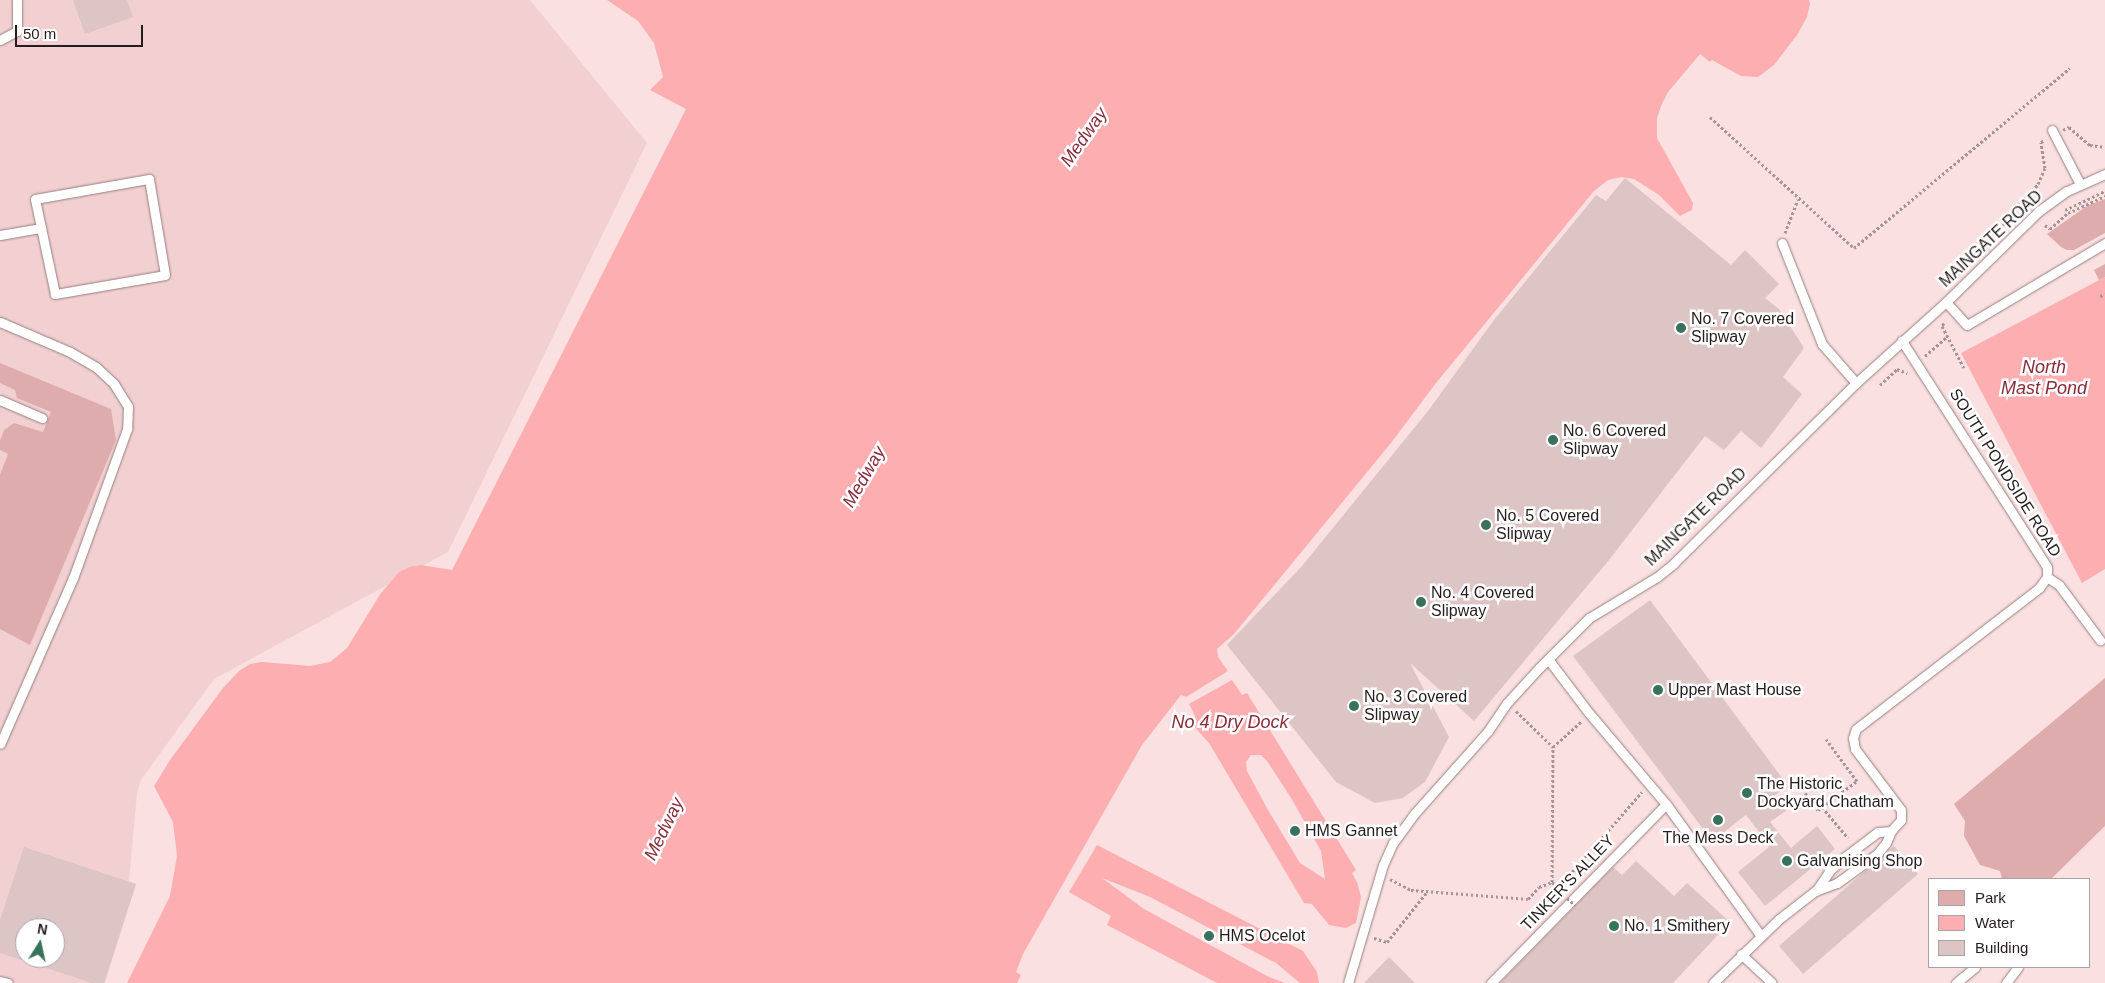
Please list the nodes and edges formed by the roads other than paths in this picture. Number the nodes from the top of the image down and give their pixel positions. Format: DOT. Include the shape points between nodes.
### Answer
graph roads {
  1 [pos="18,0"];
  2 [pos="0,40"];
  3 [pos="2053,132"];
  4 [pos="2105,174"];
  5 [pos="2080,184"];
  6 [pos="41,228"];
  7 [pos="0,235"];
  8 [pos="1782,243"];
  9 [pos="2105,243"];
  10 [pos="1946,302"];
  11 [pos="0,322"];
  12 [pos="1902,341"];
  13 [pos="1856,383"];
  14 [pos="0,400"];
  15 [pos="42,418"];
  16 [pos="2047,577"];
  17 [pos="2100,640"];
  18 [pos="1548,658"];
  19 [pos="0,744"];
  20 [pos="1666,804"];
  21 [pos="1891,831"];
  22 [pos="1815,891"];
  23 [pos="1760,935"];
  24 [pos="1741,954"];
  25 [pos="1974,968"];
  26 [pos="2017,968"];
  27 [pos="0,981"];
  28 [pos="8,983"];
  29 [pos="1348,983"];
  30 [pos="1491,983"];
  31 [pos="1713,983"];
  32 [pos="1772,983"];
  33 [pos="1956,983"];
  34 [pos="2006,983"];
  1 -- 2 [label="lane" via="17,31"];
  3 -- 5 [label="lane"];
  4 -- 5 [label="lane, MAINGATE ROAD"];
  5 -- 10 [label="lane, MAINGATE ROAD" via="2039,211"];
  6 -- 6 [label="lane" via="36,199 149,179 165,275 56,294"];
  6 -- 7 [label="lane"];
  8 -- 13 [label="lane" via="1822,344"];
  9 -- 10 [label="lane" via="1967,325"];
  10 -- 12 [label="lane, MAINGATE ROAD"];
  11 -- 19 [label="lane" via="70,352 96,367 114,384 128,406 127,429 73,578"];
  12 -- 13 [label="lane, MAINGATE ROAD"];
  12 -- 16 [label="lane, SOUTH PONDSIDE ROAD" via="2047,567"];
  13 -- 18 [label="lane, MAINGATE ROAD" via="1667,569 1589,618"];
  14 -- 15 [label="lane"];
  16 -- 17 [label="lane, SOUTH PONDSIDE ROAD" via="2058,584"];
  16 -- 21 [label="lane" via="2040,588 1856,728 1853,738 1855,749 1901,810 1901,820"];
  18 -- 20 [label="lane" via="1589,713"];
  18 -- 29 [label="lane, MAINGATE ROAD" via="1393,843 1380,874"];
  20 -- 23 [label="lane"];
  20 -- 30 [label="lane, TINKER'S ALLEY"];
  21 -- 22 [label="lane" via="1886,843 1870,860 1837,883"];
  21 -- 22 [label="lane" via="1878,832 1859,846 1830,870"];
  22 -- 23 [label="lane"];
  23 -- 24 [label="lane"];
  24 -- 31 [label="lane"];
  24 -- 32 [label="lane"];
  25 -- 33 [label="lane"];
  26 -- 34 [label="lane"];
  27 -- 28 [label="lane"];
}
